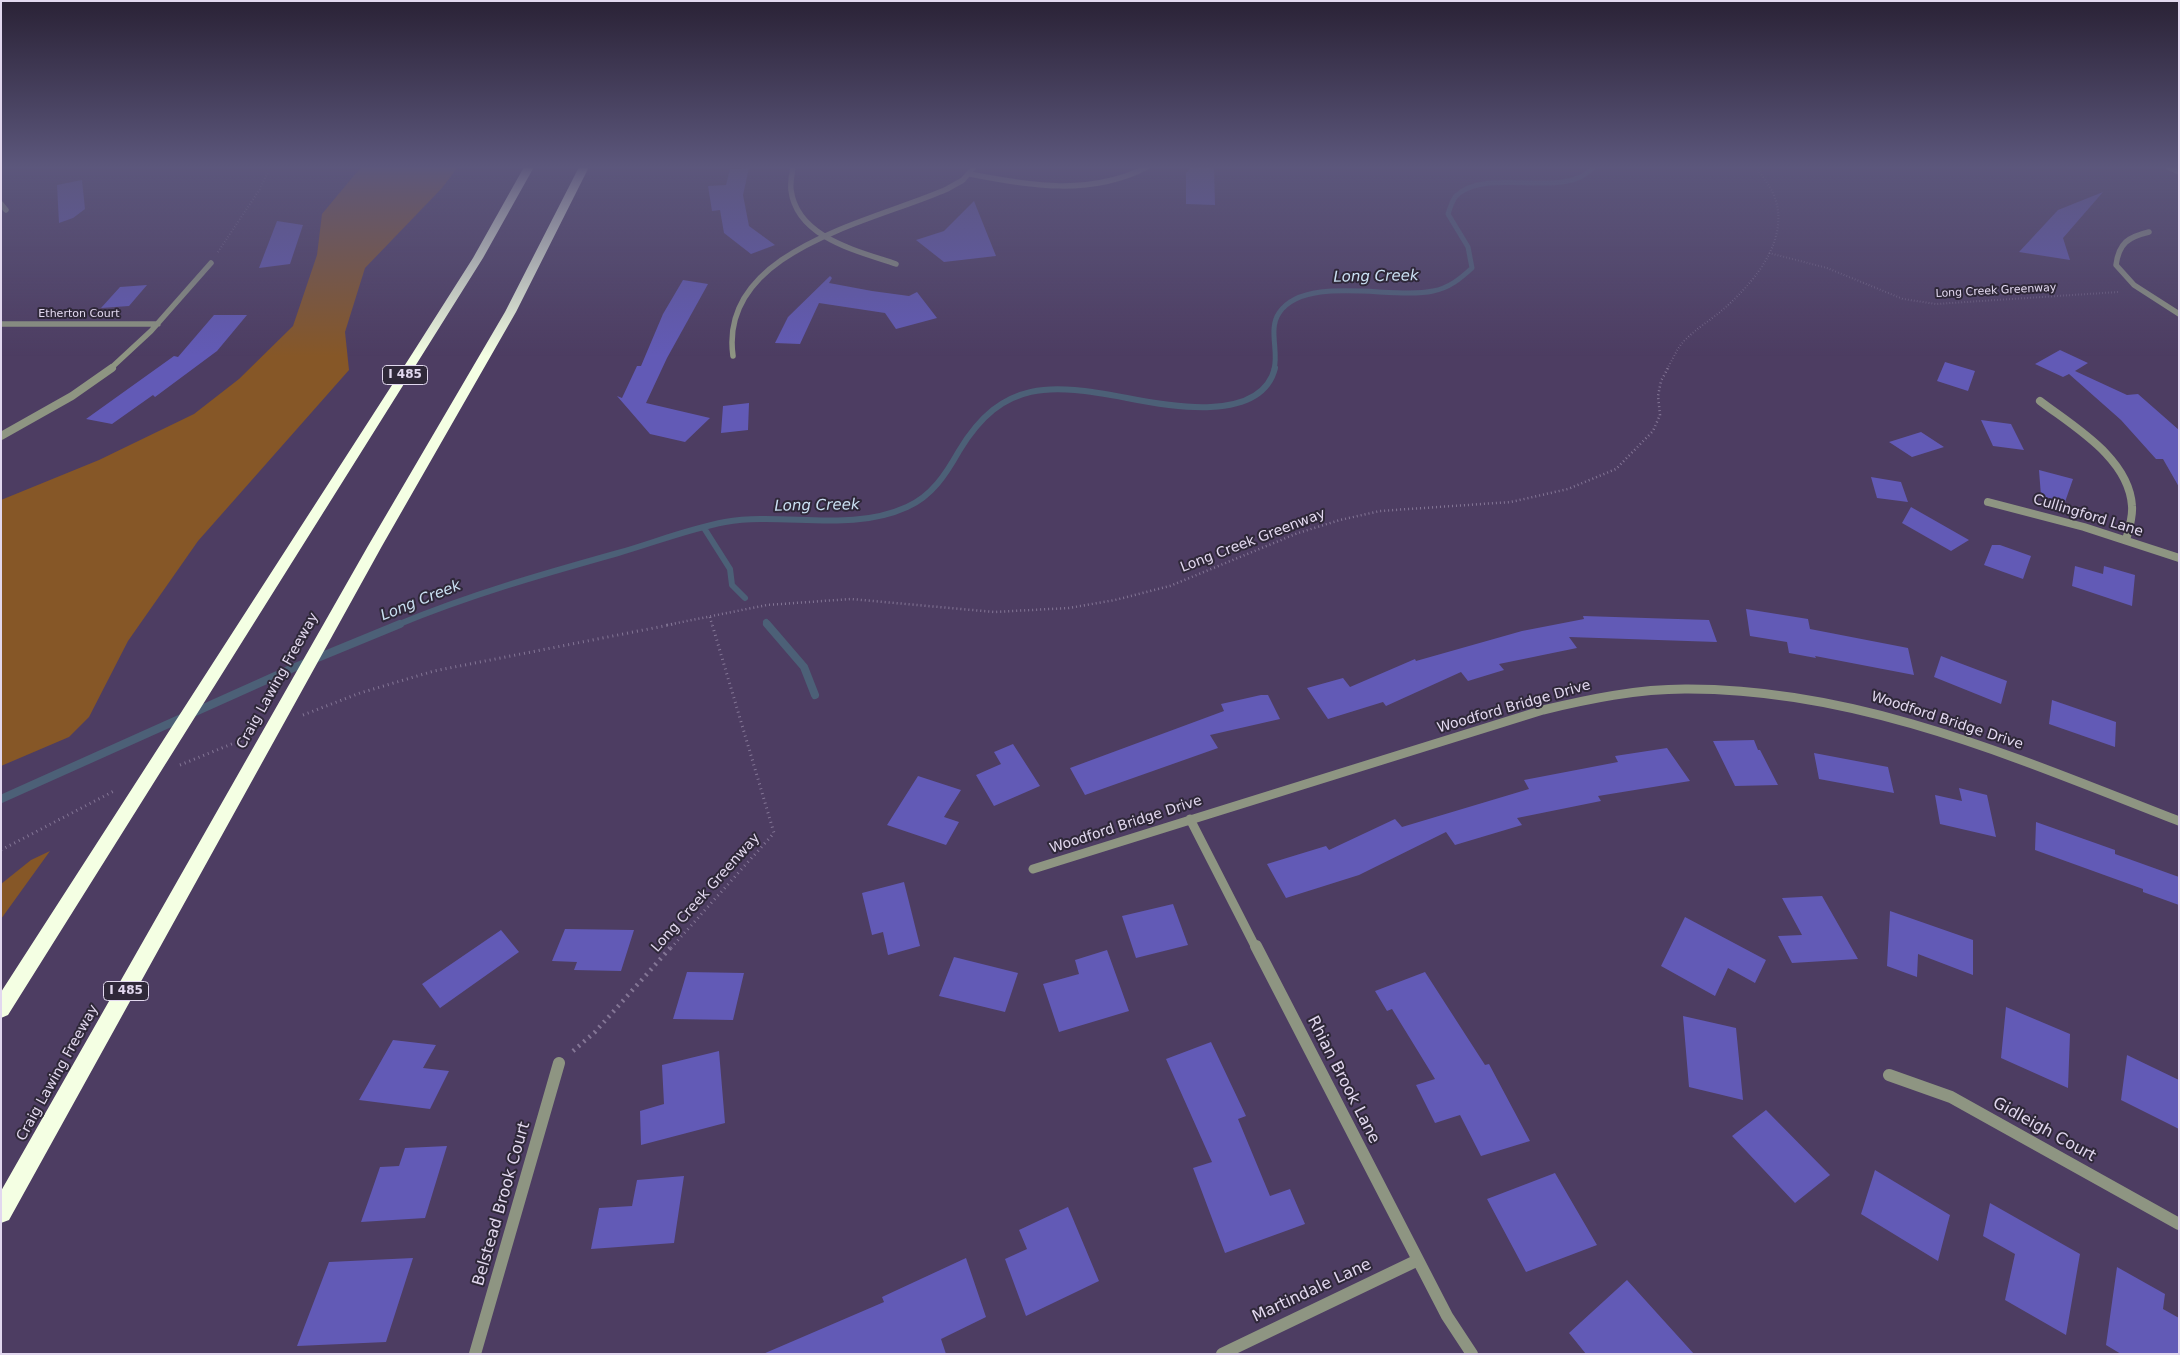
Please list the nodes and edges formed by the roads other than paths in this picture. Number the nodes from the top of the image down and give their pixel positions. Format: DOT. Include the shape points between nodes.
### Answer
graph roads {
  1 [pos="494,230"];
  2 [pos="553,230"];
  3 [pos="816,230"];
  4 [pos="836,230"];
  5 [pos="2149,232"];
  6 [pos="823,235"];
  7 [pos="212,263"];
  8 [pos="896,264"];
  9 [pos="2179,314"];
  10 [pos="1,324"];
  11 [pos="158,324"];
  12 [pos="733,356"];
  13 [pos="2040,401"];
  14 [pos="1,436"];
  15 [pos="1988,502"];
  16 [pos="2126,540"];
  17 [pos="2179,558"];
  18 [pos="1190,818"];
  19 [pos="2179,821"];
  20 [pos="1033,868"];
  21 [pos="1,1009"];
  22 [pos="559,1063"];
  23 [pos="1889,1075"];
  24 [pos="1,1212"];
  25 [pos="2179,1224"];
  26 [pos="1418,1260"];
  27 [pos="476,1354"];
  28 [pos="1222,1354"];
  29 [pos="1472,1354"];
  1 -- 21 [label="highway, I 485"];
  2 -- 24 [label="highway, Craig Lawing Freeway / I 485"];
  3 -- 6 [label="street"];
  4 -- 6 [label="street"];
  5 -- 9 [label="street" via="2121,242 2116,264 2124,276 2141,290"];
  6 -- 8 [label="street"];
  6 -- 12 [label="street" via="776,264 756,283 737,313 732,332"];
  7 -- 11 [label="street"];
  10 -- 11 [label="street, Etherton Court"];
  11 -- 14 [label="street" via="112,368"];
  13 -- 16 [label="street" via="2119,468 2132,504"];
  15 -- 16 [label="street, Cullingford Lane"];
  16 -- 17 [label="street, Cullingford Lane"];
  18 -- 19 [label="street, Woodford Bridge Drive" via="1543,710 1598,698 1686,689 1724,689 1788,694 1862,707 1986,745"];
  18 -- 20 [label="street, Woodford Bridge Drive"];
  18 -- 26 [label="street, Rhian Brook Lane"];
  22 -- 27 [label="street, Belstead Brook Court"];
  23 -- 25 [label="street, Gidleigh Court" via="1951,1098"];
  26 -- 28 [label="street, Martindale Lane"];
  26 -- 29 [label="street, Rhian Brook Lane" via="1447,1316"];
}
